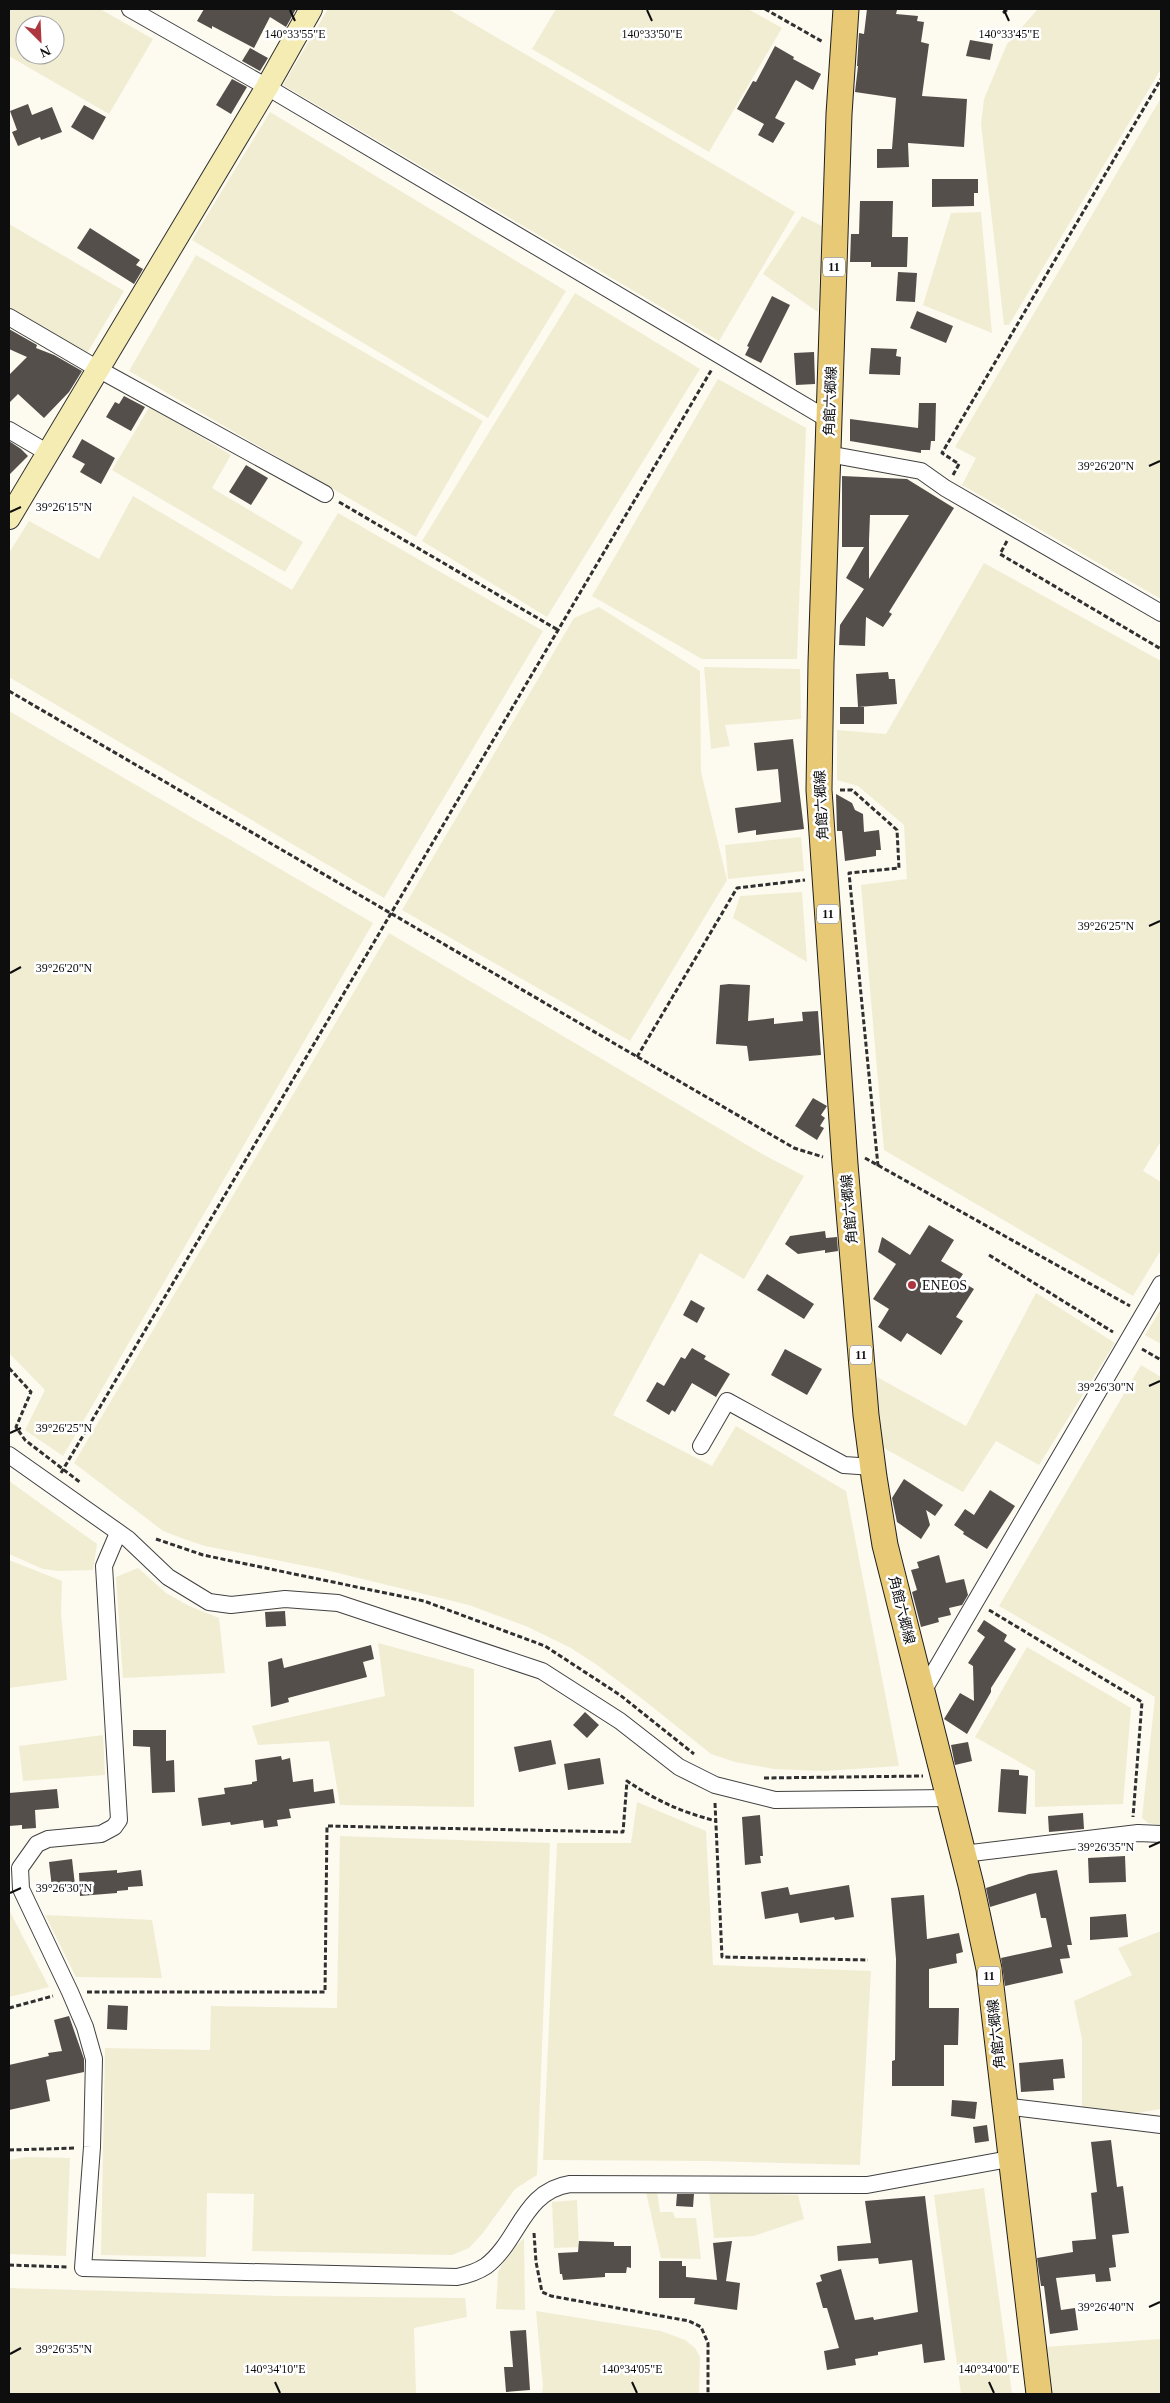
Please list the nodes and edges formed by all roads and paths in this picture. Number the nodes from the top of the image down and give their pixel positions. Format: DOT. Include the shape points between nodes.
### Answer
graph roads {
  1 [pos="130,9"];
  2 [pos="311,9"];
  3 [pos="765,9"];
  4 [pos="846,9"];
  5 [pos="1008,9"];
  6 [pos="1003,13"];
  7 [pos="844,53"];
  8 [pos="1161,79"];
  9 [pos="267,87"];
  10 [pos="9,317"];
  11 [pos="720,356"];
  12 [pos="98,370"];
  13 [pos="829,420"];
  14 [pos="9,430"];
  15 [pos="48,453"];
  16 [pos="828,454"];
  17 [pos="945,488"];
  18 [pos="325,494"];
  19 [pos="9,518"];
  20 [pos="1014,528"];
  21 [pos="1161,613"];
  22 [pos="558,630"];
  23 [pos="1161,648"];
  24 [pos="9,691"];
  25 [pos="819,790"];
  26 [pos="825,878"];
  27 [pos="391,914"];
  28 [pos="637,1057"];
  29 [pos="845,1155"];
  30 [pos="878,1166"];
  31 [pos="989,1255"];
  32 [pos="1161,1284"];
  33 [pos="1144,1314"];
  34 [pos="1128,1341"];
  35 [pos="1161,1360"];
  36 [pos="701,1446"];
  37 [pos="9,1455"];
  38 [pos="873,1467"];
  39 [pos="53,1486"];
  40 [pos="118,1533"];
  41 [pos="976,1602"];
  42 [pos="922,1693"];
  43 [pos="715,1785"];
  44 [pos="948,1798"];
  45 [pos="716,1821"];
  46 [pos="1132,1834"];
  47 [pos="1161,1834"];
  48 [pos="963,1854"];
  49 [pos="868,1960"];
  50 [pos="70,1992"];
  51 [pos="9,2008"];
  52 [pos="1004,2106"];
  53 [pos="1161,2125"];
  54 [pos="92,2147"];
  55 [pos="9,2150"];
  56 [pos="1010,2159"];
  57 [pos="532,2206"];
  58 [pos="9,2265"];
  59 [pos="83,2268"];
  60 [pos="708,2394"];
  61 [pos="1039,2394"];
  1 -- 9 [label="street"];
  2 -- 9 [label="street"];
  3 -- 7 [label="path"];
  4 -- 7 [label="main road, 角館六郷線 / 11"];
  5 -- 6 [label="path"];
  7 -- 13 [label="main road, 角館六郷線 / 11" via="839,114"];
  8 -- 17 [label="path" via="942,453 960,464"];
  9 -- 11 [label="street"];
  9 -- 12 [label="street"];
  10 -- 12 [label="street"];
  11 -- 13 [label="street"];
  11 -- 22 [label="path"];
  12 -- 15 [label="street"];
  12 -- 18 [label="street"];
  13 -- 16 [label="main road, 角館六郷線 / 11"];
  14 -- 15 [label="street"];
  15 -- 19 [label="street"];
  16 -- 17 [label="street" via="921,471"];
  16 -- 25 [label="main road, 角館六郷線 / 11"];
  17 -- 20 [label="street"];
  18 -- 22 [label="path"];
  20 -- 21 [label="street"];
  20 -- 23 [label="path" via="1000,554"];
  22 -- 27 [label="path"];
  24 -- 27 [label="path"];
  25 -- 26 [label="main road, 角館六郷線 / 11"];
  25 -- 30 [label="path" via="852,790 897,830 899,868 849,873"];
  26 -- 28 [label="path" via="737,888"];
  26 -- 29 [label="main road, 角館六郷線 / 11"];
  27 -- 28 [label="path"];
  27 -- 39 [label="path"];
  28 -- 29 [label="path" via="794,1148"];
  29 -- 30 [label="path"];
  29 -- 38 [label="main road, 角館六郷線 / 11"];
  30 -- 33 [label="path"];
  31 -- 34 [label="path"];
  32 -- 33 [label="street"];
  33 -- 34 [label="street"];
  34 -- 35 [label="path"];
  34 -- 41 [label="street"];
  36 -- 38 [label="street" via="727,1401 844,1465"];
  37 -- 39 [label="street"];
  38 -- 42 [label="main road, 角館六郷線 / 11" via="885,1545"];
  39 -- 40 [label="street"];
  40 -- 43 [label="street" via="168,1577 210,1602 231,1605 285,1599 338,1603 542,1671 620,1721 679,1766"];
  40 -- 50 [label="street" via="104,1566 119,1820 114,1828 101,1834 48,1839 37,1844 20,1868 21,1889"];
  41 -- 42 [label="street"];
  41 -- 46 [label="path" via="1142,1702"];
  42 -- 44 [label="main road, 角館六郷線 / 11"];
  43 -- 44 [label="street" via="774,1800"];
  43 -- 45 [label="path"];
  44 -- 48 [label="main road, 角館六郷線 / 11"];
  45 -- 49 [label="path" via="722,1957"];
  45 -- 50 [label="path" via="681,1812 627,1781 624,1832 327,1826 326,1992"];
  46 -- 47 [label="street"];
  46 -- 48 [label="street"];
  48 -- 52 [label="main road, 角館六郷線 / 11" via="988,1969"];
  50 -- 51 [label="path"];
  50 -- 54 [label="street" via="94,2059"];
  52 -- 53 [label="street"];
  52 -- 56 [label="main road, 角館六郷線 / 11"];
  54 -- 55 [label="path"];
  54 -- 59 [label="street"];
  56 -- 57 [label="street" via="867,2185 570,2184 556,2186 543,2193"];
  56 -- 61 [label="main road, 角館六郷線 / 11"];
  57 -- 59 [label="street" via="486,2265 457,2278"];
  57 -- 60 [label="path" via="542,2292 689,2321 701,2328 708,2343"];
  58 -- 59 [label="path"];
}
